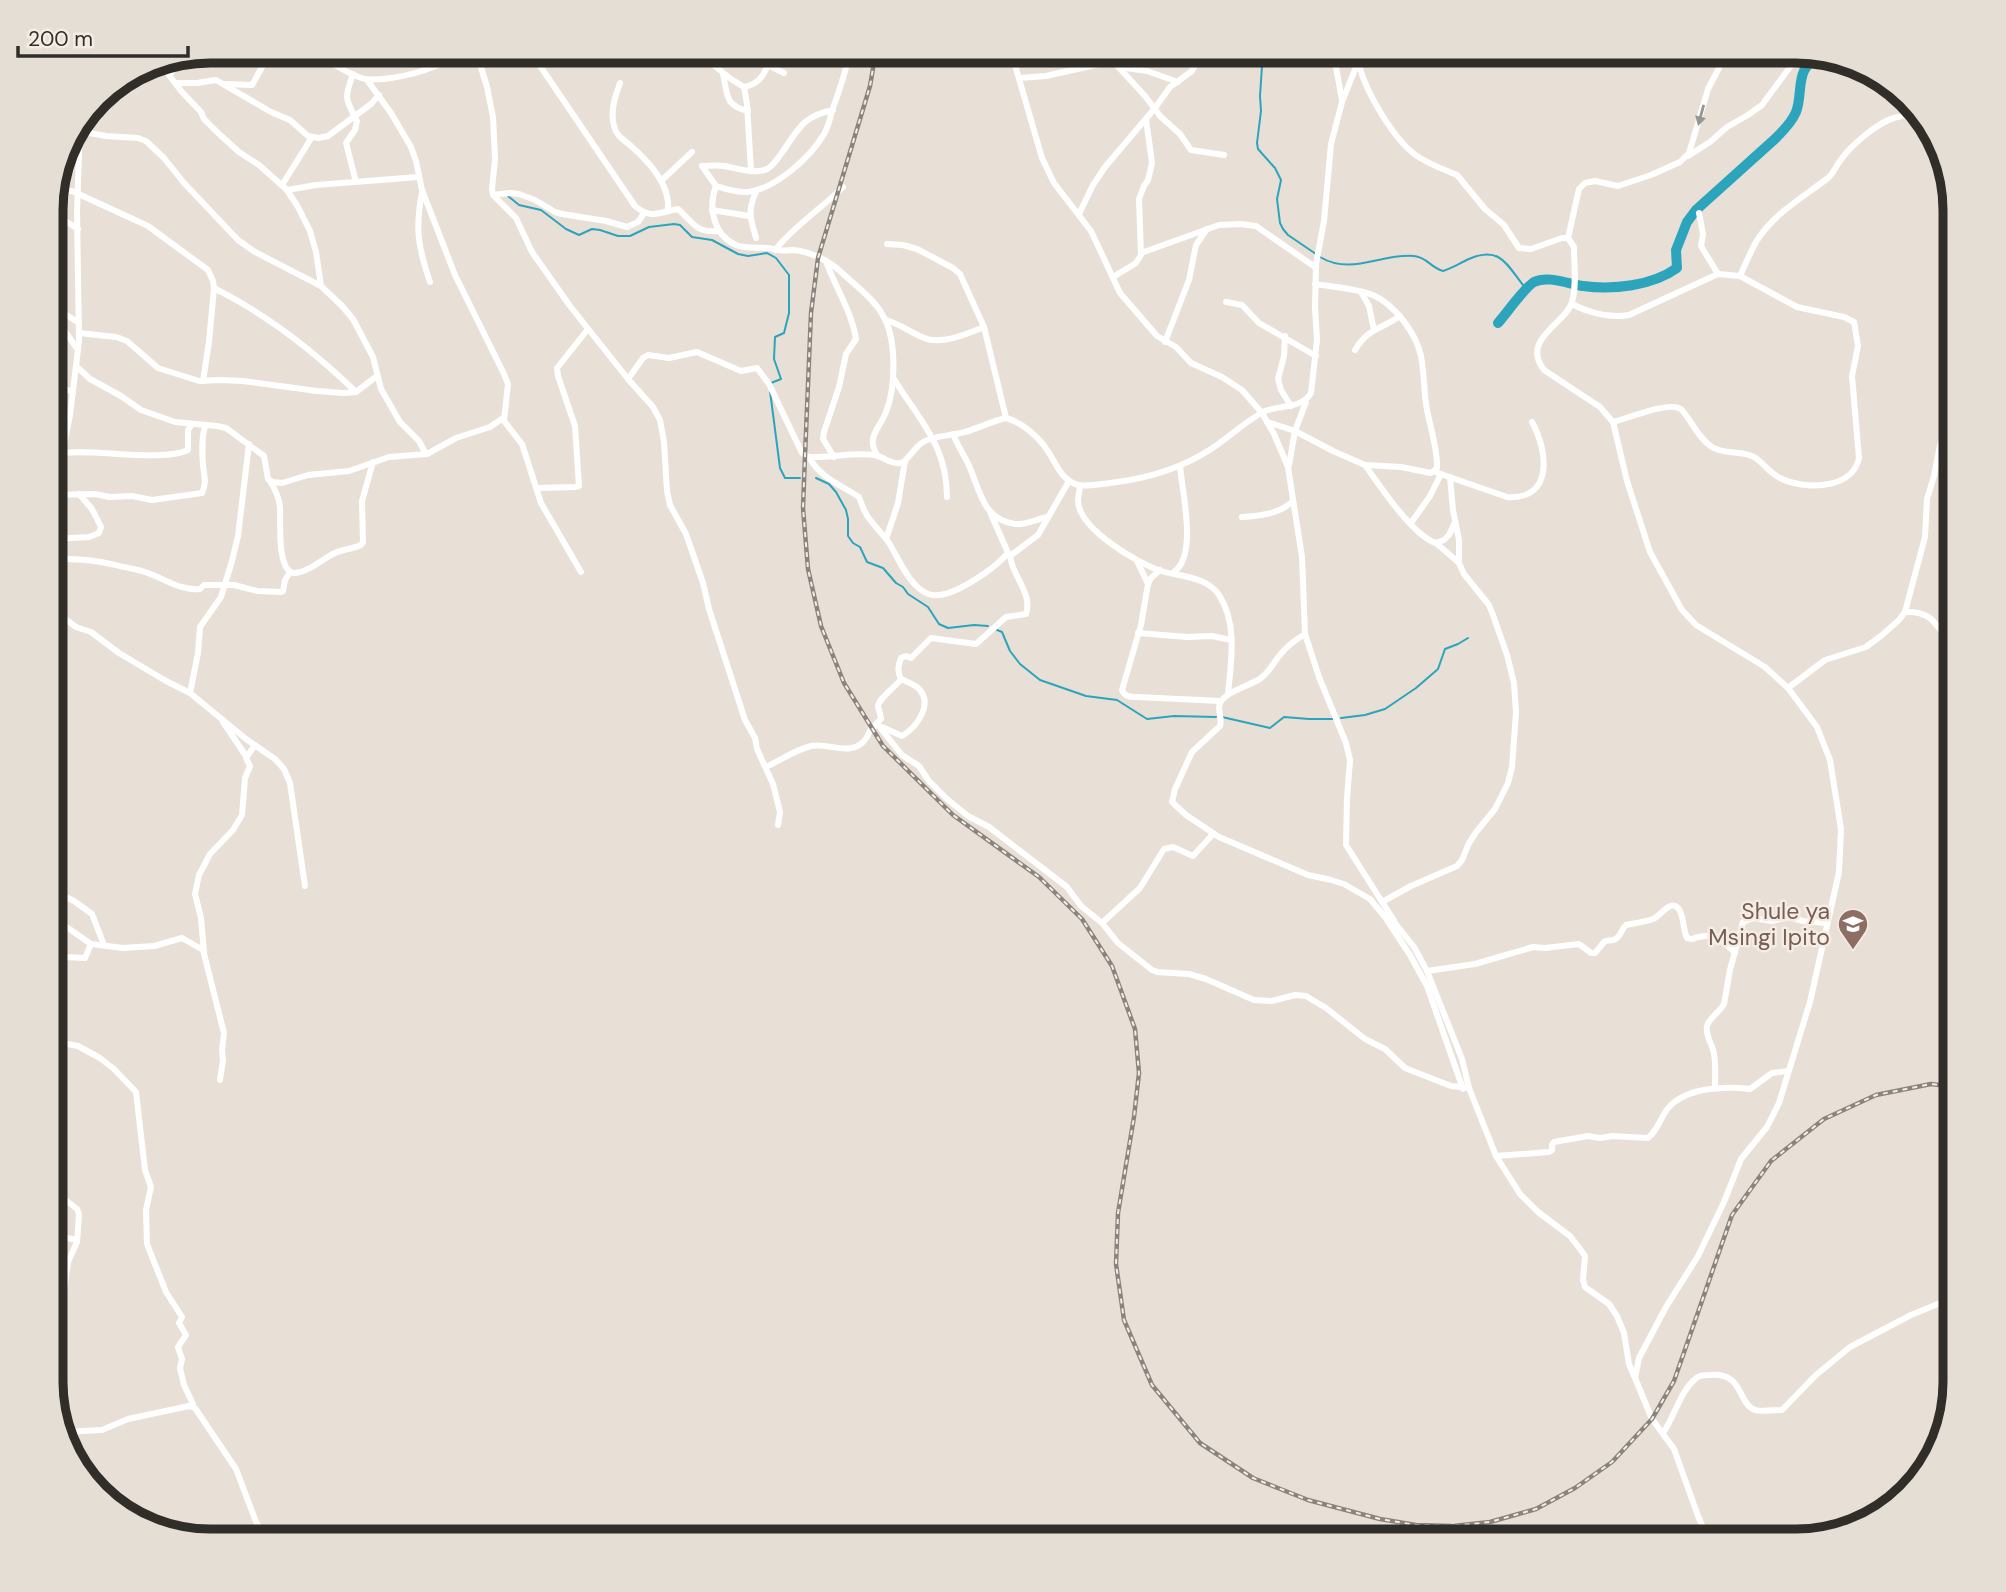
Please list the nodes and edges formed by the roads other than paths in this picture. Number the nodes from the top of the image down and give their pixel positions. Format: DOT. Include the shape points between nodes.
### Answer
graph roads {
  1 [pos="264,63"];
  2 [pos="333,63"];
  3 [pos="444,63"];
  4 [pos="480,63"];
  5 [pos="538,63"];
  6 [pos="711,63"];
  7 [pos="769,63"];
  8 [pos="848,63"];
  9 [pos="1015,63"];
  10 [pos="1087,63"];
  11 [pos="1117,63"];
  12 [pos="1196,63"];
  13 [pos="1335,63"];
  14 [pos="1358,63"];
  15 [pos="1358,63"];
  16 [pos="1721,63"];
  17 [pos="1793,63"];
  18 [pos="1119,67"];
  19 [pos="174,68"];
  20 [pos="166,70"];
  21 [pos="722,72"];
  22 [pos="784,73"];
  23 [pos="353,74"];
  24 [pos="170,75"];
  25 [pos="1019,78"];
  26 [pos="367,80"];
  27 [pos="1178,82"];
  28 [pos="176,83"];
  29 [pos="224,83"];
  30 [pos="621,83"];
  31 [pos="744,87"];
  32 [pos="379,95"];
  33 [pos="1342,102"];
  34 [pos="1155,108"];
  35 [pos="833,110"];
  36 [pos="748,111"];
  37 [pos="354,116"];
  38 [pos="1909,116"];
  39 [pos="1146,119"];
  40 [pos="85,132"];
  41 [pos="312,137"];
  42 [pos="78,144"];
  43 [pos="692,152"];
  44 [pos="1224,155"];
  45 [pos="1686,157"];
  46 [pos="751,171"];
  47 [pos="762,171"];
  48 [pos="418,177"];
  49 [pos="661,181"];
  50 [pos="356,182"];
  51 [pos="770,184"];
  52 [pos="716,186"];
  53 [pos="843,187"];
  54 [pos="285,188"];
  55 [pos="422,190"];
  56 [pos="757,190"];
  57 [pos="64,191"];
  58 [pos="79,194"];
  59 [pos="493,195"];
  60 [pos="712,210"];
  61 [pos="668,211"];
  62 [pos="645,213"];
  63 [pos="1079,214"];
  64 [pos="1699,214"];
  65 [pos="750,216"];
  66 [pos="63,220"];
  67 [pos="78,229"];
  68 [pos="1207,229"];
  69 [pos="719,232"];
  70 [pos="756,238"];
  71 [pos="1568,238"];
  72 [pos="887,244"];
  73 [pos="775,250"];
  74 [pos="1141,253"];
  75 [pos="826,261"];
  76 [pos="1315,267"];
  77 [pos="1718,274"];
  78 [pos="1740,276"];
  79 [pos="1113,277"];
  80 [pos="430,282"];
  81 [pos="1315,284"];
  82 [pos="321,286"];
  83 [pos="214,288"];
  84 [pos="1361,292"];
  85 [pos="1226,302"];
  86 [pos="1572,304"];
  87 [pos="63,312"];
  88 [pos="1400,316"];
  89 [pos="886,320"];
  90 [pos="79,323"];
  91 [pos="63,327"];
  92 [pos="984,327"];
  93 [pos="588,329"];
  94 [pos="1374,330"];
  95 [pos="79,332"];
  96 [pos="1285,336"];
  97 [pos="63,337"];
  98 [pos="68,337"];
  99 [pos="1166,342"];
  100 [pos="78,350"];
  101 [pos="1355,351"];
  102 [pos="1316,356"];
  103 [pos="76,366"];
  104 [pos="377,376"];
  105 [pos="628,379"];
  106 [pos="894,379"];
  107 [pos="203,381"];
  108 [pos="63,388"];
  109 [pos="73,392"];
  110 [pos="356,392"];
  111 [pos="1307,400"];
  112 [pos="1291,406"];
  113 [pos="1262,413"];
  114 [pos="503,418"];
  115 [pos="1006,418"];
  116 [pos="1268,422"];
  117 [pos="1532,422"];
  118 [pos="1613,422"];
  119 [pos="192,424"];
  120 [pos="205,426"];
  121 [pos="1295,431"];
  122 [pos="953,434"];
  123 [pos="1943,436"];
  124 [pos="933,437"];
  125 [pos="249,444"];
  126 [pos="63,453"];
  127 [pos="426,454"];
  128 [pos="877,455"];
  129 [pos="809,457"];
  130 [pos="834,457"];
  131 [pos="905,461"];
  132 [pos="373,462"];
  133 [pos="1365,465"];
  134 [pos="1180,466"];
  135 [pos="1288,467"];
  136 [pos="1438,473"];
  137 [pos="1450,477"];
  138 [pos="270,481"];
  139 [pos="1069,481"];
  140 [pos="1080,485"];
  141 [pos="537,488"];
  142 [pos="78,494"];
  143 [pos="63,495"];
  144 [pos="947,497"];
  145 [pos="1292,502"];
  146 [pos="990,512"];
  147 [pos="1047,517"];
  148 [pos="1242,517"];
  149 [pos="1455,522"];
  150 [pos="1411,523"];
  151 [pos="63,538"];
  152 [pos="886,539"];
  153 [pos="1436,542"];
  154 [pos="1009,555"];
  155 [pos="63,558"];
  156 [pos="1137,561"];
  157 [pos="1459,563"];
  158 [pos="1160,570"];
  159 [pos="290,572"];
  160 [pos="580,572"];
  161 [pos="1174,572"];
  162 [pos="1148,584"];
  163 [pos="224,585"];
  164 [pos="1905,612"];
  165 [pos="63,618"];
  166 [pos="1938,626"];
  167 [pos="1943,626"];
  168 [pos="1943,632"];
  169 [pos="1138,633"];
  170 [pos="1305,634"];
  171 [pos="1231,640"];
  172 [pos="901,678"];
  173 [pos="1788,688"];
  174 [pos="190,693"];
  175 [pos="1228,694"];
  176 [pos="1220,701"];
  177 [pos="221,718"];
  178 [pos="878,726"];
  179 [pos="255,746"];
  180 [pos="246,756"];
  181 [pos="766,767"];
  182 [pos="778,825"];
  183 [pos="1213,834"];
  184 [pos="305,886"];
  185 [pos="63,896"];
  186 [pos="1382,902"];
  187 [pos="1102,923"];
  188 [pos="1827,923"];
  189 [pos="63,927"];
  190 [pos="91,944"];
  191 [pos="104,945"];
  192 [pos="204,952"];
  193 [pos="1735,953"];
  194 [pos="63,956"];
  195 [pos="1427,971"];
  196 [pos="63,1043"];
  197 [pos="1788,1071"];
  198 [pos="220,1080"];
  199 [pos="1466,1088"];
  200 [pos="1715,1088"];
  201 [pos="1496,1156"];
  202 [pos="63,1198"];
  203 [pos="63,1237"];
  204 [pos="77,1240"];
  205 [pos="63,1294"];
  206 [pos="1943,1302"];
  207 [pos="1635,1378"];
  208 [pos="193,1404"];
  209 [pos="72,1432"];
  210 [pos="1663,1433"];
  211 [pos="1453,1525"];
  212 [pos="260,1529"];
  213 [pos="1451,1529"];
  214 [pos="1704,1529"];
  1 -- 29 [label="street" via="252,85"];
  2 -- 23 [label="street"];
  3 -- 26 [label="street" via="414,74"];
  4 -- 59 [label="street" via="494,117"];
  5 -- 62 [label="street" via="635,206"];
  6 -- 21 [label="street"];
  7 -- 22 [label="street"];
  7 -- 31 [label="street" via="757,83"];
  8 -- 35 [label="street"];
  9 -- 25 [label="street"];
  10 -- 25 [label="street" via="1046,76"];
  11 -- 18 [label="street"];
  12 -- 27 [label="street"];
  13 -- 33 [label="street"];
  14 -- 33 [label="street"];
  15 -- 71 [label="street" via="1384,121 1415,155 1457,175 1504,225 1518,248 1531,249"];
  16 -- 45 [label="street, one-way"];
  17 -- 45 [label="street" via="1762,105"];
  18 -- 27 [label="street"];
  18 -- 34 [label="street"];
  19 -- 24 [label="street"];
  20 -- 24 [label="street"];
  21 -- 31 [label="street"];
  21 -- 36 [label="street" via="728,101 734,108"];
  23 -- 26 [label="street"];
  23 -- 37 [label="street" via="346,101"];
  24 -- 28 [label="street"];
  25 -- 63 [label="street" via="1042,158 1054,183"];
  26 -- 32 [label="street"];
  27 -- 34 [label="street"];
  28 -- 29 [label="street" via="210,79"];
  28 -- 54 [label="street" via="217,132"];
  29 -- 41 [label="street"];
  30 -- 49 [label="street" via="613,110 616,132"];
  31 -- 36 [label="street"];
  32 -- 37 [label="street"];
  32 -- 48 [label="street" via="411,147"];
  33 -- 76 [label="street" via="1331,144"];
  34 -- 39 [label="street"];
  34 -- 44 [label="street" via="1191,150"];
  35 -- 47 [label="street" via="810,117"];
  35 -- 51 [label="street" via="816,148"];
  36 -- 46 [label="street"];
  37 -- 41 [label="street" via="328,136"];
  37 -- 50 [label="street" via="356,126 346,143"];
  38 -- 78 [label="street" via="1884,122 1839,162 1830,177 1807,191 1767,228"];
  39 -- 63 [label="street" via="1100,173"];
  39 -- 74 [label="street" via="1152,163 1139,199"];
  40 -- 82 [label="street" via="146,141 238,240"];
  41 -- 54 [label="street"];
  42 -- 58 [label="street"];
  43 -- 49 [label="street"];
  45 -- 71 [label="street" via="1632,183 1585,183 1579,189"];
  46 -- 47 [label="street"];
  46 -- 52 [label="street" via="702,166"];
  47 -- 51 [label="street"];
  48 -- 50 [label="street"];
  48 -- 55 [label="street"];
  49 -- 61 [label="street"];
  50 -- 54 [label="street"];
  51 -- 56 [label="street"];
  52 -- 56 [label="street"];
  52 -- 60 [label="street"];
  53 -- 73 [label="street" via="801,221"];
  54 -- 82 [label="street" via="310,231"];
  55 -- 80 [label="street" via="417,228"];
  55 -- 114 [label="street" via="455,275 508,384"];
  56 -- 65 [label="street"];
  57 -- 58 [label="street"];
  58 -- 67 [label="street"];
  58 -- 83 [label="street" via="155,230 208,270"];
  59 -- 62 [label="street" via="519,194 555,212 627,227"];
  59 -- 93 [label="street" via="516,218 536,258"];
  60 -- 65 [label="street"];
  60 -- 69 [label="street"];
  61 -- 62 [label="street"];
  61 -- 69 [label="street" via="678,209 704,232"];
  63 -- 79 [label="street"];
  64 -- 77 [label="street" via="1701,246"];
  65 -- 70 [label="street"];
  66 -- 67 [label="street"];
  67 -- 90 [label="street"];
  68 -- 74 [label="street"];
  68 -- 76 [label="street" via="1227,224 1256,226"];
  68 -- 99 [label="street" via="1196,245 1189,280"];
  69 -- 73 [label="street" via="735,245"];
  71 -- 86 [label="street" via="1574,247"];
  72 -- 92 [label="street" via="917,249 953,268"];
  73 -- 75 [label="street" via="798,251"];
  74 -- 79 [label="street" via="1136,263"];
  75 -- 89 [label="street"];
  75 -- 130 [label="street" via="856,339 846,354 824,432"];
  76 -- 81 [label="street"];
  77 -- 78 [label="street"];
  77 -- 86 [label="street" via="1629,316 1595,313"];
  78 -- 118 [label="street" via="1797,307 1854,322 1858,345 1852,376 1859,458 1852,473 1818,485 1783,480 1754,457 1714,449 1676,405"];
  79 -- 99 [label="street" via="1125,299"];
  81 -- 84 [label="street"];
  81 -- 102 [label="street"];
  82 -- 104 [label="street" via="353,319 373,357"];
  83 -- 107 [label="street"];
  83 -- 110 [label="street" via="285,332"];
  84 -- 88 [label="street" via="1376,296"];
  84 -- 94 [label="street"];
  85 -- 96 [label="street" via="1242,305 1259,323"];
  86 -- 118 [label="street" via="1538,347 1539,364 1600,407"];
  87 -- 90 [label="street"];
  88 -- 94 [label="street"];
  88 -- 136 [label="street" via="1422,359"];
  89 -- 92 [label="street" via="934,340"];
  89 -- 106 [label="street"];
  90 -- 95 [label="street"];
  91 -- 98 [label="street"];
  92 -- 115 [label="street"];
  93 -- 105 [label="street"];
  93 -- 141 [label="street" via="557,368 575,426 579,486"];
  94 -- 101 [label="street"];
  95 -- 100 [label="street"];
  95 -- 107 [label="street" via="121,338 159,368"];
  96 -- 102 [label="street"];
  96 -- 112 [label="street" via="1278,379"];
  97 -- 98 [label="street"];
  98 -- 100 [label="street"];
  99 -- 113 [label="street" via="1191,363 1236,385"];
  100 -- 103 [label="street"];
  102 -- 111 [label="street"];
  103 -- 109 [label="street"];
  103 -- 119 [label="street" via="141,410"];
  104 -- 110 [label="street"];
  104 -- 127 [label="street" via="395,414"];
  105 -- 129 [label="street" via="648,355 669,358 696,352 741,371 757,368 802,453"];
  105 -- 181 [label="street" via="660,420 670,505 703,583 745,720"];
  106 -- 124 [label="street"];
  106 -- 128 [label="street" via="887,409 872,440"];
  107 -- 110 [label="street"];
  108 -- 109 [label="street"];
  109 -- 126 [label="street"];
  111 -- 112 [label="street"];
  111 -- 121 [label="street"];
  112 -- 113 [label="street"];
  113 -- 116 [label="street"];
  113 -- 134 [label="street"];
  114 -- 127 [label="street"];
  114 -- 141 [label="street" via="522,444"];
  115 -- 122 [label="street"];
  115 -- 139 [label="street" via="1039,440"];
  116 -- 121 [label="street"];
  116 -- 135 [label="street"];
  117 -- 137 [label="street" via="1545,457 1540,481 1528,495 1507,497"];
  118 -- 173 [label="street" via="1650,552 1682,610 1696,625 1765,667"];
  119 -- 120 [label="street"];
  119 -- 126 [label="street" via="188,450 182,453"];
  120 -- 125 [label="street" via="226,428"];
  120 -- 142 [label="street" via="202,493 152,500"];
  121 -- 133 [label="street"];
  121 -- 135 [label="street"];
  122 -- 124 [label="street"];
  122 -- 146 [label="street"];
  123 -- 164 [label="street" via="1927,499 1925,537"];
  124 -- 131 [label="street" via="918,444"];
  124 -- 144 [label="street"];
  125 -- 138 [label="street" via="264,456"];
  125 -- 163 [label="street" via="238,536"];
  127 -- 132 [label="street"];
  128 -- 130 [label="street"];
  128 -- 131 [label="street" via="895,463"];
  129 -- 130 [label="street"];
  129 -- 152 [label="street" via="818,471 859,497"];
  131 -- 152 [label="street"];
  132 -- 138 [label="street" via="282,483"];
  132 -- 159 [label="street" via="362,501 361,545"];
  133 -- 136 [label="street"];
  133 -- 150 [label="street"];
  134 -- 140 [label="street" via="1128,480"];
  134 -- 161 [label="street" via="1186,546 1182,564"];
  135 -- 145 [label="street"];
  136 -- 137 [label="street"];
  136 -- 150 [label="street" via="1430,496"];
  137 -- 149 [label="street"];
  138 -- 159 [label="street" via="279,499 281,549"];
  139 -- 140 [label="street"];
  139 -- 147 [label="street"];
  140 -- 156 [label="street" via="1078,503 1091,526"];
  141 -- 160 [label="street"];
  142 -- 143 [label="street"];
  142 -- 151 [label="street" via="96,517 99,533"];
  145 -- 148 [label="street" via="1278,511"];
  145 -- 170 [label="street" via="1301,557"];
  146 -- 147 [label="street" via="1014,524"];
  146 -- 154 [label="street"];
  147 -- 154 [label="street" via="1036,538"];
  149 -- 153 [label="street" via="1449,535"];
  149 -- 157 [label="street"];
  150 -- 153 [label="street"];
  152 -- 154 [label="street" via="912,580 928,594 951,591 982,576"];
  153 -- 157 [label="street"];
  154 -- 172 [label="street" via="1027,601 1026,614 1006,617 976,643 931,638 911,658 901,658"];
  155 -- 163 [label="street" via="151,573 183,589"];
  156 -- 158 [label="street"];
  156 -- 162 [label="street"];
  157 -- 186 [label="street" via="1489,605 1510,665 1516,713 1512,767 1495,809 1457,866"];
  158 -- 161 [label="street"];
  158 -- 162 [label="street"];
  159 -- 163 [label="street" via="281,592"];
  161 -- 171 [label="street" via="1214,589 1225,607"];
  162 -- 169 [label="street"];
  163 -- 174 [label="street" via="222,597 200,627"];
  164 -- 166 [label="street" via="1922,613"];
  164 -- 173 [label="street" via="1866,647 1825,660"];
  165 -- 174 [label="street"];
  166 -- 167 [label="street"];
  166 -- 168 [label="street"];
  169 -- 171 [label="street"];
  169 -- 176 [label="street" via="1122,690 1127,696"];
  170 -- 175 [label="street" via="1285,649 1264,676"];
  170 -- 186 [label="street" via="1350,761 1346,845"];
  171 -- 175 [label="street"];
  172 -- 178 [label="street" via="880,700"];
  172 -- 178 [label="street" via="920,691 925,707 902,736"];
  173 -- 188 [label="street" via="1816,727 1830,760 1841,830 1839,872"];
  174 -- 177 [label="street"];
  175 -- 176 [label="street"];
  176 -- 183 [label="street" via="1222,722 1192,752 1172,798 1174,805"];
  177 -- 179 [label="street"];
  177 -- 180 [label="street"];
  178 -- 181 [label="street" via="870,729 860,745 803,748"];
  178 -- 187 [label="street" via="947,799 1061,881"];
  179 -- 180 [label="street"];
  179 -- 184 [label="street" via="275,759 290,783"];
  180 -- 192 [label="street" via="250,766 242,815 205,860 195,890"];
  181 -- 182 [label="street" via="779,806"];
  183 -- 187 [label="street" via="1193,856 1173,847 1164,849 1140,888"];
  183 -- 199 [label="street" via="1308,875 1344,884 1370,899 1427,986"];
  185 -- 191 [label="street" via="92,914"];
  186 -- 195 [label="street"];
  187 -- 199 [label="street" via="1118,943 1157,972 1189,974 1254,1000 1306,996 1385,1049 1405,1068"];
  188 -- 193 [label="street" via="1747,919"];
  188 -- 197 [label="street" via="1810,1002"];
  189 -- 190 [label="street"];
  190 -- 191 [label="street"];
  190 -- 194 [label="street" via="85,958"];
  191 -- 192 [label="street" via="145,947 182,939"];
  192 -- 198 [label="street" via="223,1033"];
  193 -- 195 [label="street" via="1721,939 1687,938 1680,910 1671,906 1655,919 1626,925 1595,953 1579,944 1533,947 1475,964"];
  193 -- 200 [label="street" via="1724,1004 1706,1029 1714,1053"];
  195 -- 199 [label="street" via="1462,1059"];
  196 -- 208 [label="street" via="100,1058 136,1092 151,1187 147,1244 166,1292 182,1317 179,1323 186,1335 178,1347 180,1370"];
  197 -- 200 [label="street" via="1772,1073 1750,1089"];
  197 -- 207 [label="street" via="1767,1127 1741,1159 1698,1256 1639,1358"];
  199 -- 201 [label="street"];
  200 -- 201 [label="street" via="1672,1104 1648,1138 1588,1136 1554,1142 1550,1151 1542,1153"];
  201 -- 207 [label="street" via="1520,1194 1570,1236 1585,1256 1585,1286 1617,1316"];
  202 -- 204 [label="street" via="78,1212"];
  203 -- 204 [label="street"];
  204 -- 205 [label="street"];
  206 -- 210 [label="street" via="1850,1347 1782,1410 1751,1409 1729,1378 1699,1376"];
  207 -- 210 [label="street"];
  209 -- 212 [label="street" via="102,1430 128,1419 195,1408 236,1469"];
  210 -- 214 [label="street" via="1674,1449"];
  211 -- 213 [label="street"];
}
